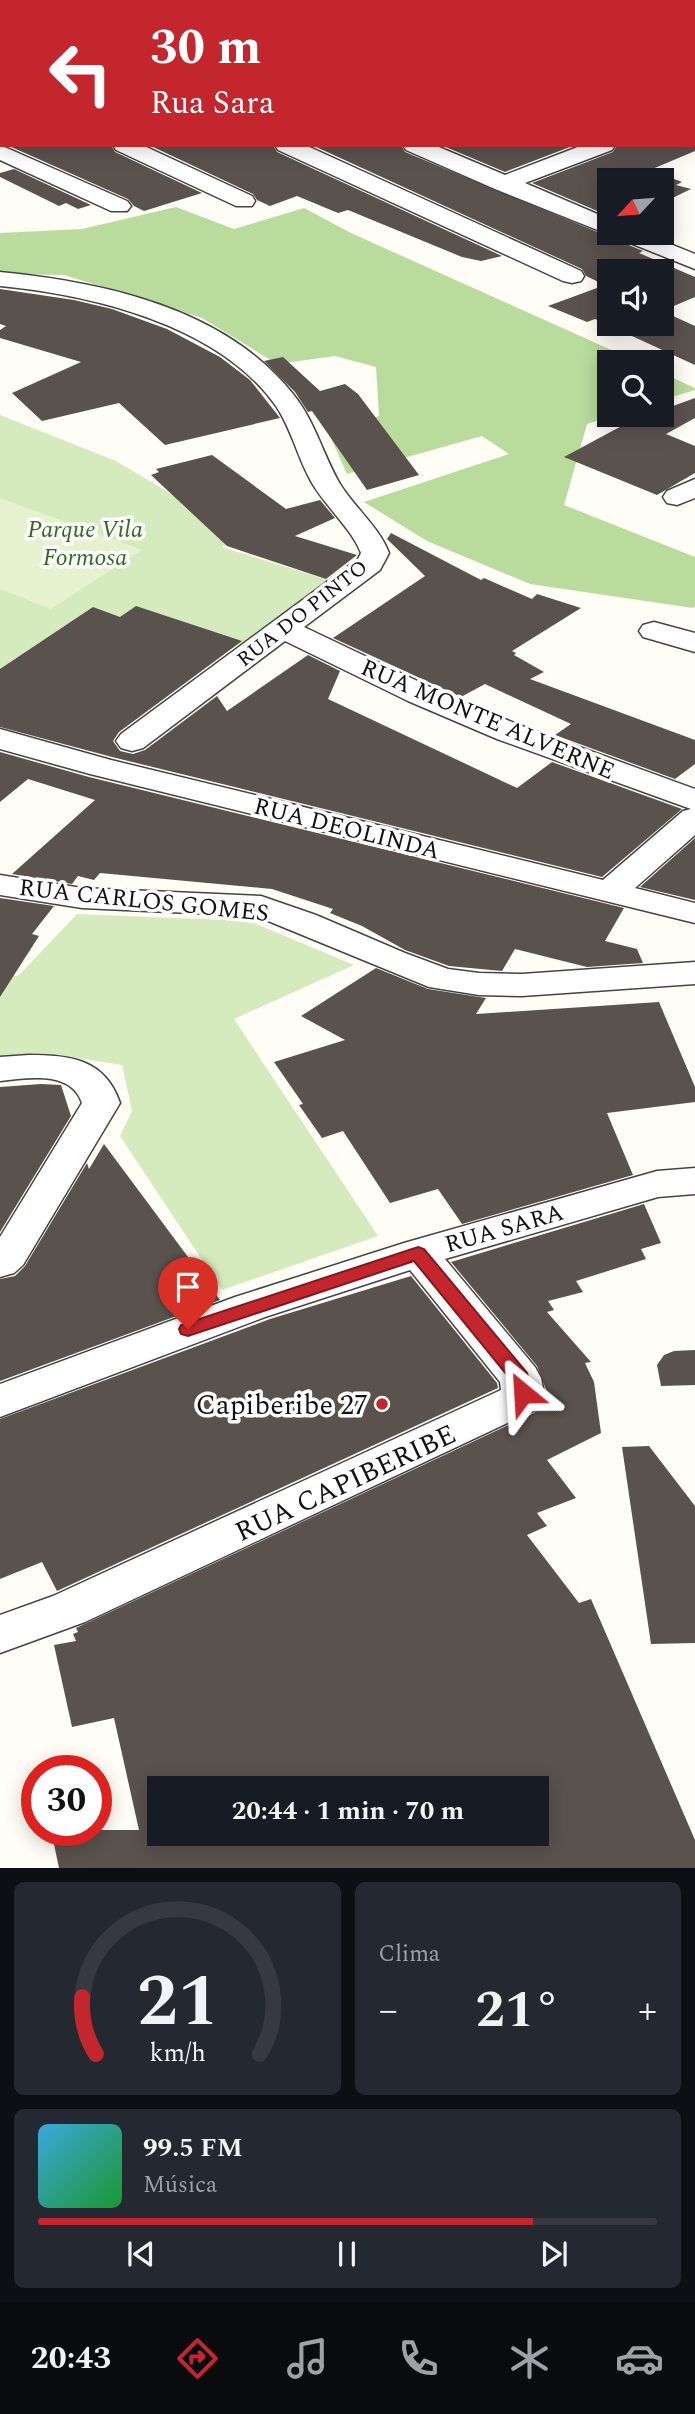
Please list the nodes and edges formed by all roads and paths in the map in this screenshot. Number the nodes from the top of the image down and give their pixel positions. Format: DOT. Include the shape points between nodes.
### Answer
graph roads {
  1 [pos="128,147"];
  2 [pos="289,147"];
  3 [pos="419,147"];
  4 [pos="599,147"];
  5 [pos="0,152"];
  6 [pos="503,184"];
  7 [pos="244,201"];
  8 [pos="119,206"];
  9 [pos="597,222"];
  10 [pos="653,245"];
  11 [pos="695,262"];
  12 [pos="572,276"];
  13 [pos="0,279"];
  14 [pos="284,629"];
  15 [pos="654,631"];
  16 [pos="695,643"];
  17 [pos="0,739"];
  18 [pos="132,741"];
  19 [pos="695,800"];
  20 [pos="695,818"];
  21 [pos="0,885"];
  22 [pos="610,892"];
  23 [pos="695,913"];
  24 [pos="695,973"];
  25 [pos="0,1069"];
  26 [pos="695,1181"];
  27 [pos="418,1253"];
  28 [pos="0,1263"];
  29 [pos="0,1401"];
  30 [pos="0,1634"];
  1 -- 7 [label="street"];
  2 -- 12 [label="street"];
  3 -- 6 [label="street"];
  4 -- 6 [label="street"];
  5 -- 8 [label="street"];
  6 -- 9 [label="street"];
  10 -- 11 [label="street"];
  13 -- 14 [label="street, RUA DO PINTO" via="41,282 134,304 222,345 247,362 282,398 299,422 329,489 375,553 370,564"];
  14 -- 18 [label="street, RUA DO PINTO"];
  14 -- 19 [label="street, RUA MONTE ALVERNE" via="508,732"];
  15 -- 16 [label="street"];
  17 -- 22 [label="street, RUA DEOLINDA"];
  20 -- 22 [label="street"];
  21 -- 24 [label="street, RUA CARLOS GOMES" via="82,898 261,906 442,979 479,984"];
  22 -- 23 [label="street, RUA DEOLINDA"];
  25 -- 28 [label="street" via="50,1067 75,1072 90,1078 100,1091 101,1103"];
  26 -- 27 [label="street, RUA SARA" via="657,1185"];
  27 -- 29 [label="street, RUA SARA" via="203,1324"];
  27 -- 30 [label="street, RUA CAPIBERIBE" via="520,1378 523,1393 518,1400 69,1609"];
}
